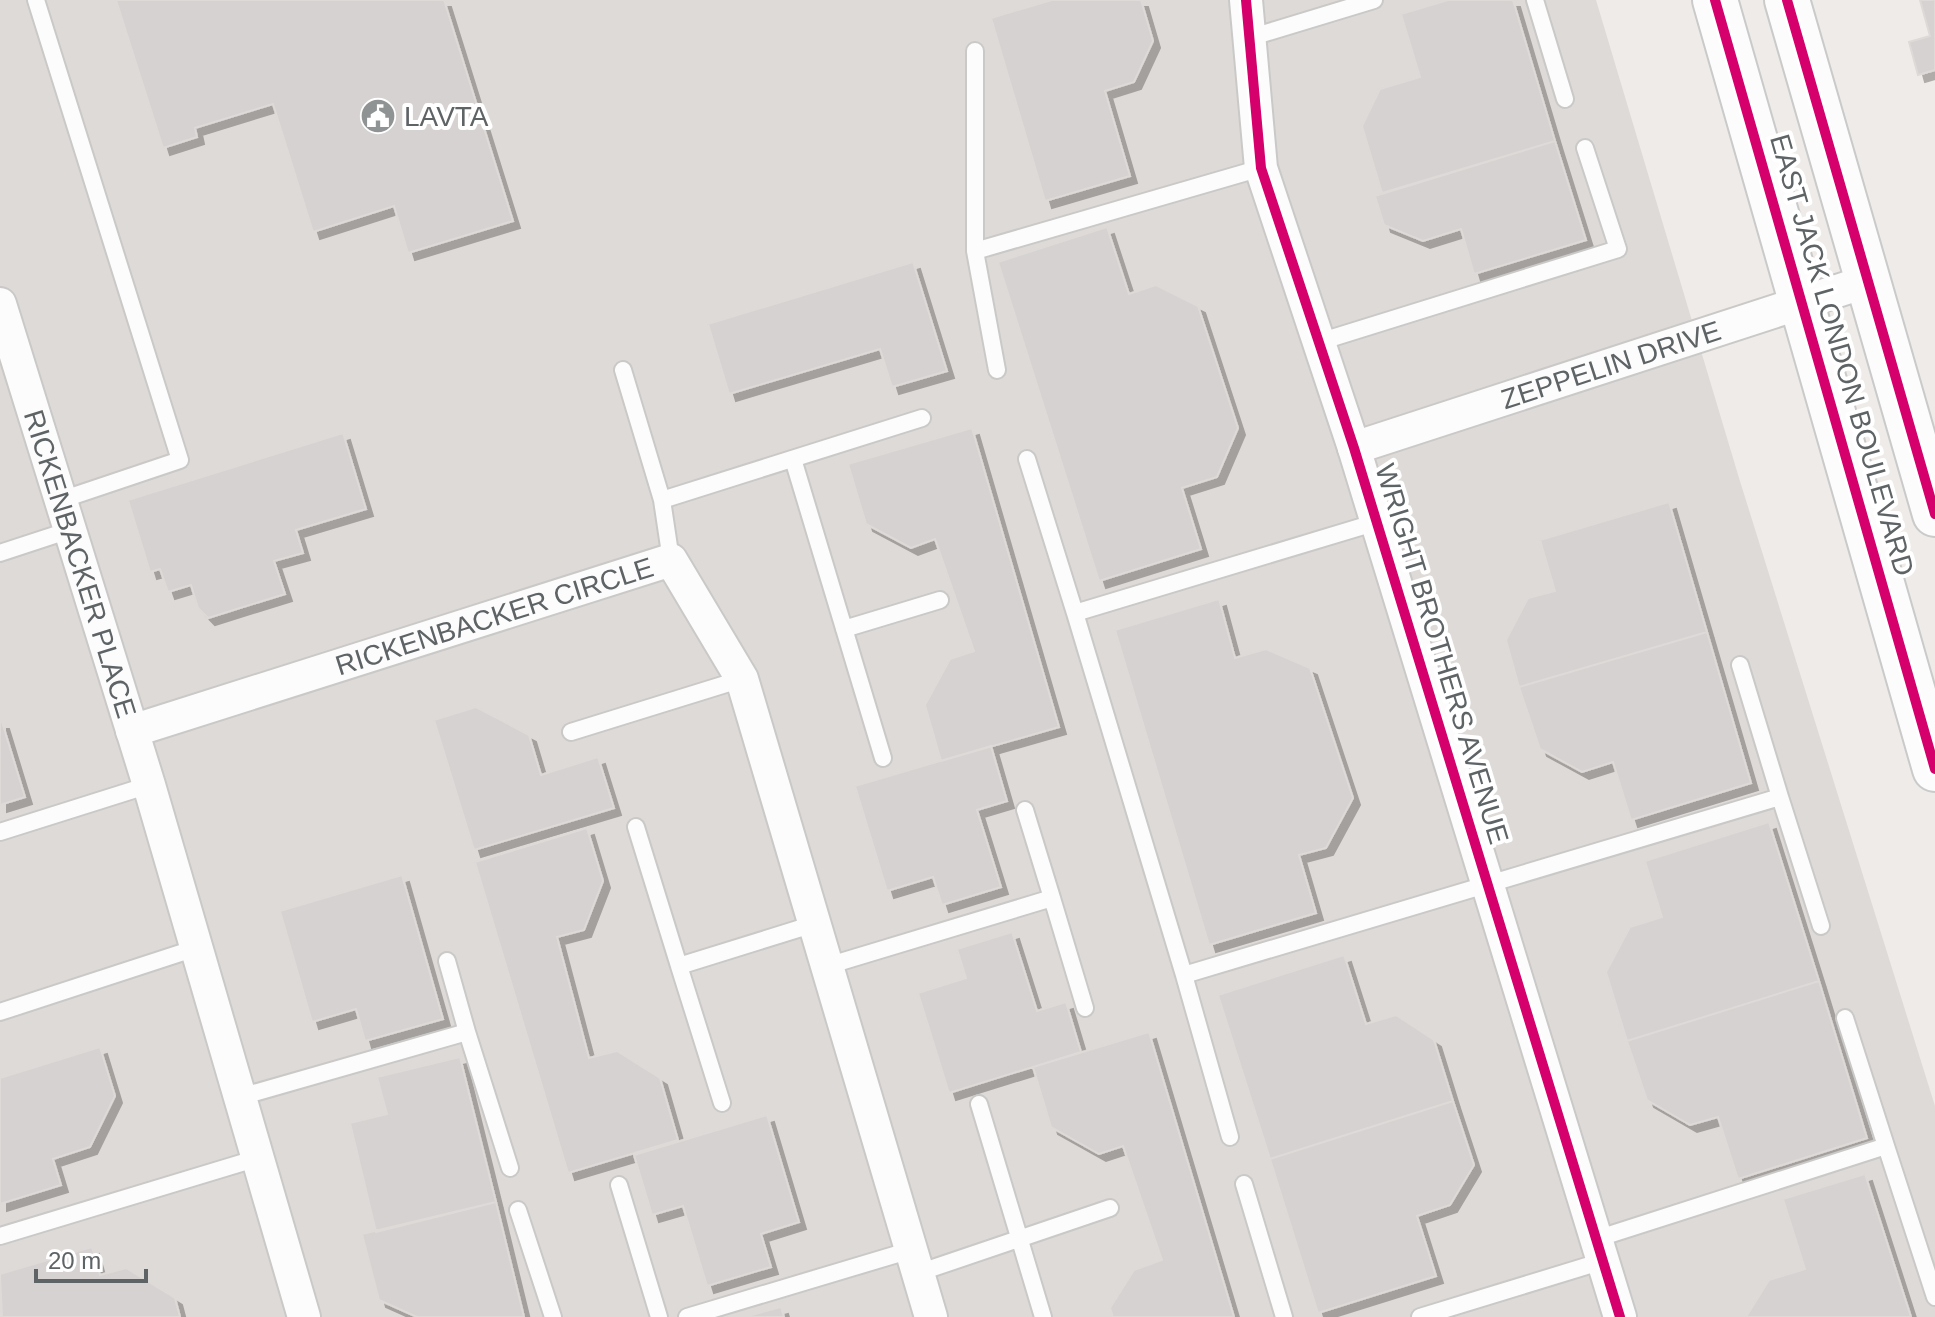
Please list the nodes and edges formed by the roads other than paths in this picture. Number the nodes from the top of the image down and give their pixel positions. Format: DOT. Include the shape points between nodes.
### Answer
graph roads {
  1 [pos="36,0"];
  2 [pos="1246,0"];
  3 [pos="1374,0"];
  4 [pos="1535,0"];
  5 [pos="1715,0"];
  6 [pos="1787,0"];
  7 [pos="1249,38"];
  8 [pos="975,51"];
  9 [pos="1565,99"];
  10 [pos="1585,148"];
  11 [pos="1261,168"];
  12 [pos="975,251"];
  13 [pos="1868,281"];
  14 [pos="1803,302"];
  15 [pos="0,304"];
  16 [pos="1319,342"];
  17 [pos="623,370"];
  18 [pos="997,370"];
  19 [pos="922,418"];
  20 [pos="1354,448"];
  21 [pos="793,459"];
  22 [pos="1027,459"];
  23 [pos="662,500"];
  24 [pos="1935,514"];
  25 [pos="66,515"];
  26 [pos="1377,522"];
  27 [pos="0,553"];
  28 [pos="671,560"];
  29 [pos="940,600"];
  30 [pos="1075,613"];
  31 [pos="844,629"];
  32 [pos="1740,665"];
  33 [pos="742,679"];
  34 [pos="132,731"];
  35 [pos="571,732"];
  36 [pos="883,758"];
  37 [pos="1935,769"];
  38 [pos="149,785"];
  39 [pos="1780,797"];
  40 [pos="1025,810"];
  41 [pos="636,827"];
  42 [pos="0,832"];
  43 [pos="1488,885"];
  44 [pos="1052,898"];
  45 [pos="814,924"];
  46 [pos="1821,926"];
  47 [pos="196,948"];
  48 [pos="447,961"];
  49 [pos="679,966"];
  50 [pos="827,966"];
  51 [pos="1184,975"];
  52 [pos="1085,1008"];
  53 [pos="0,1012"];
  54 [pos="1845,1018"];
  55 [pos="467,1032"];
  56 [pos="240,1097"];
  57 [pos="722,1103"];
  58 [pos="979,1104"];
  59 [pos="1230,1137"];
  60 [pos="1886,1146"];
  61 [pos="258,1158"];
  62 [pos="510,1168"];
  63 [pos="1244,1184"];
  64 [pos="619,1185"];
  65 [pos="1110,1208"];
  66 [pos="518,1210"];
  67 [pos="0,1236"];
  68 [pos="1019,1239"];
  69 [pos="1599,1250"];
  70 [pos="914,1262"];
  71 [pos="1935,1297"];
  72 [pos="304,1317"];
  73 [pos="553,1317"];
  74 [pos="659,1317"];
  75 [pos="687,1317"];
  76 [pos="931,1317"];
  77 [pos="1043,1317"];
  78 [pos="1284,1317"];
  79 [pos="1420,1317"];
  80 [pos="1620,1317"];
  1 -- 25 [label="lane" via="180,460"];
  2 -- 7 [label="street, WRIGHT BROTHERS AVENUE"];
  3 -- 7 [label="lane"];
  4 -- 9 [label="lane"];
  5 -- 14 [label="main road, EAST JACK LONDON BOULEVARD"];
  6 -- 13 [label="main road, EAST JACK LONDON BOULEVARD"];
  7 -- 11 [label="street, WRIGHT BROTHERS AVENUE"];
  8 -- 12 [label="lane"];
  10 -- 16 [label="lane" via="1618,249"];
  11 -- 12 [label="lane"];
  11 -- 16 [label="street, WRIGHT BROTHERS AVENUE"];
  12 -- 18 [label="lane"];
  13 -- 14 [label="street, ZEPPELIN DRIVE"];
  13 -- 24 [label="main road, EAST JACK LONDON BOULEVARD"];
  14 -- 20 [label="street, ZEPPELIN DRIVE"];
  14 -- 37 [label="main road, EAST JACK LONDON BOULEVARD"];
  15 -- 25 [label="street, RICKENBACKER PLACE"];
  16 -- 20 [label="street, WRIGHT BROTHERS AVENUE"];
  17 -- 23 [label="lane"];
  19 -- 21 [label="lane"];
  20 -- 26 [label="street, WRIGHT BROTHERS AVENUE"];
  21 -- 23 [label="lane"];
  21 -- 31 [label="lane"];
  22 -- 30 [label="lane"];
  23 -- 28 [label="lane"];
  25 -- 27 [label="lane"];
  25 -- 34 [label="street, RICKENBACKER PLACE"];
  26 -- 30 [label="lane"];
  26 -- 43 [label="street, WRIGHT BROTHERS AVENUE"];
  28 -- 33 [label="street, RICKENBACKER CIRCLE"];
  28 -- 34 [label="street, RICKENBACKER CIRCLE"];
  29 -- 31 [label="lane"];
  30 -- 51 [label="lane"];
  31 -- 36 [label="lane"];
  32 -- 39 [label="lane"];
  33 -- 35 [label="lane"];
  33 -- 45 [label="street, RICKENBACKER CIRCLE"];
  34 -- 38 [label="street"];
  38 -- 42 [label="lane"];
  38 -- 47 [label="street"];
  39 -- 43 [label="lane"];
  39 -- 46 [label="lane"];
  40 -- 44 [label="lane"];
  41 -- 49 [label="lane"];
  43 -- 51 [label="lane"];
  43 -- 69 [label="street, WRIGHT BROTHERS AVENUE"];
  44 -- 50 [label="lane"];
  44 -- 52 [label="lane"];
  45 -- 49 [label="lane"];
  45 -- 50 [label="street, RICKENBACKER CIRCLE"];
  47 -- 53 [label="lane"];
  47 -- 56 [label="street"];
  48 -- 55 [label="lane"];
  49 -- 57 [label="lane"];
  50 -- 70 [label="street, RICKENBACKER CIRCLE"];
  51 -- 59 [label="lane"];
  54 -- 60 [label="lane"];
  55 -- 56 [label="lane"];
  55 -- 62 [label="lane"];
  56 -- 61 [label="street"];
  58 -- 68 [label="lane"];
  60 -- 69 [label="lane"];
  60 -- 71 [label="lane"];
  61 -- 67 [label="lane"];
  61 -- 72 [label="street"];
  63 -- 78 [label="lane"];
  64 -- 74 [label="lane"];
  65 -- 68 [label="lane"];
  66 -- 73 [label="lane"];
  68 -- 70 [label="lane"];
  68 -- 77 [label="lane"];
  69 -- 79 [label="lane"];
  69 -- 80 [label="street, WRIGHT BROTHERS AVENUE"];
  70 -- 75 [label="lane"];
  70 -- 76 [label="street, RICKENBACKER CIRCLE"];
}
